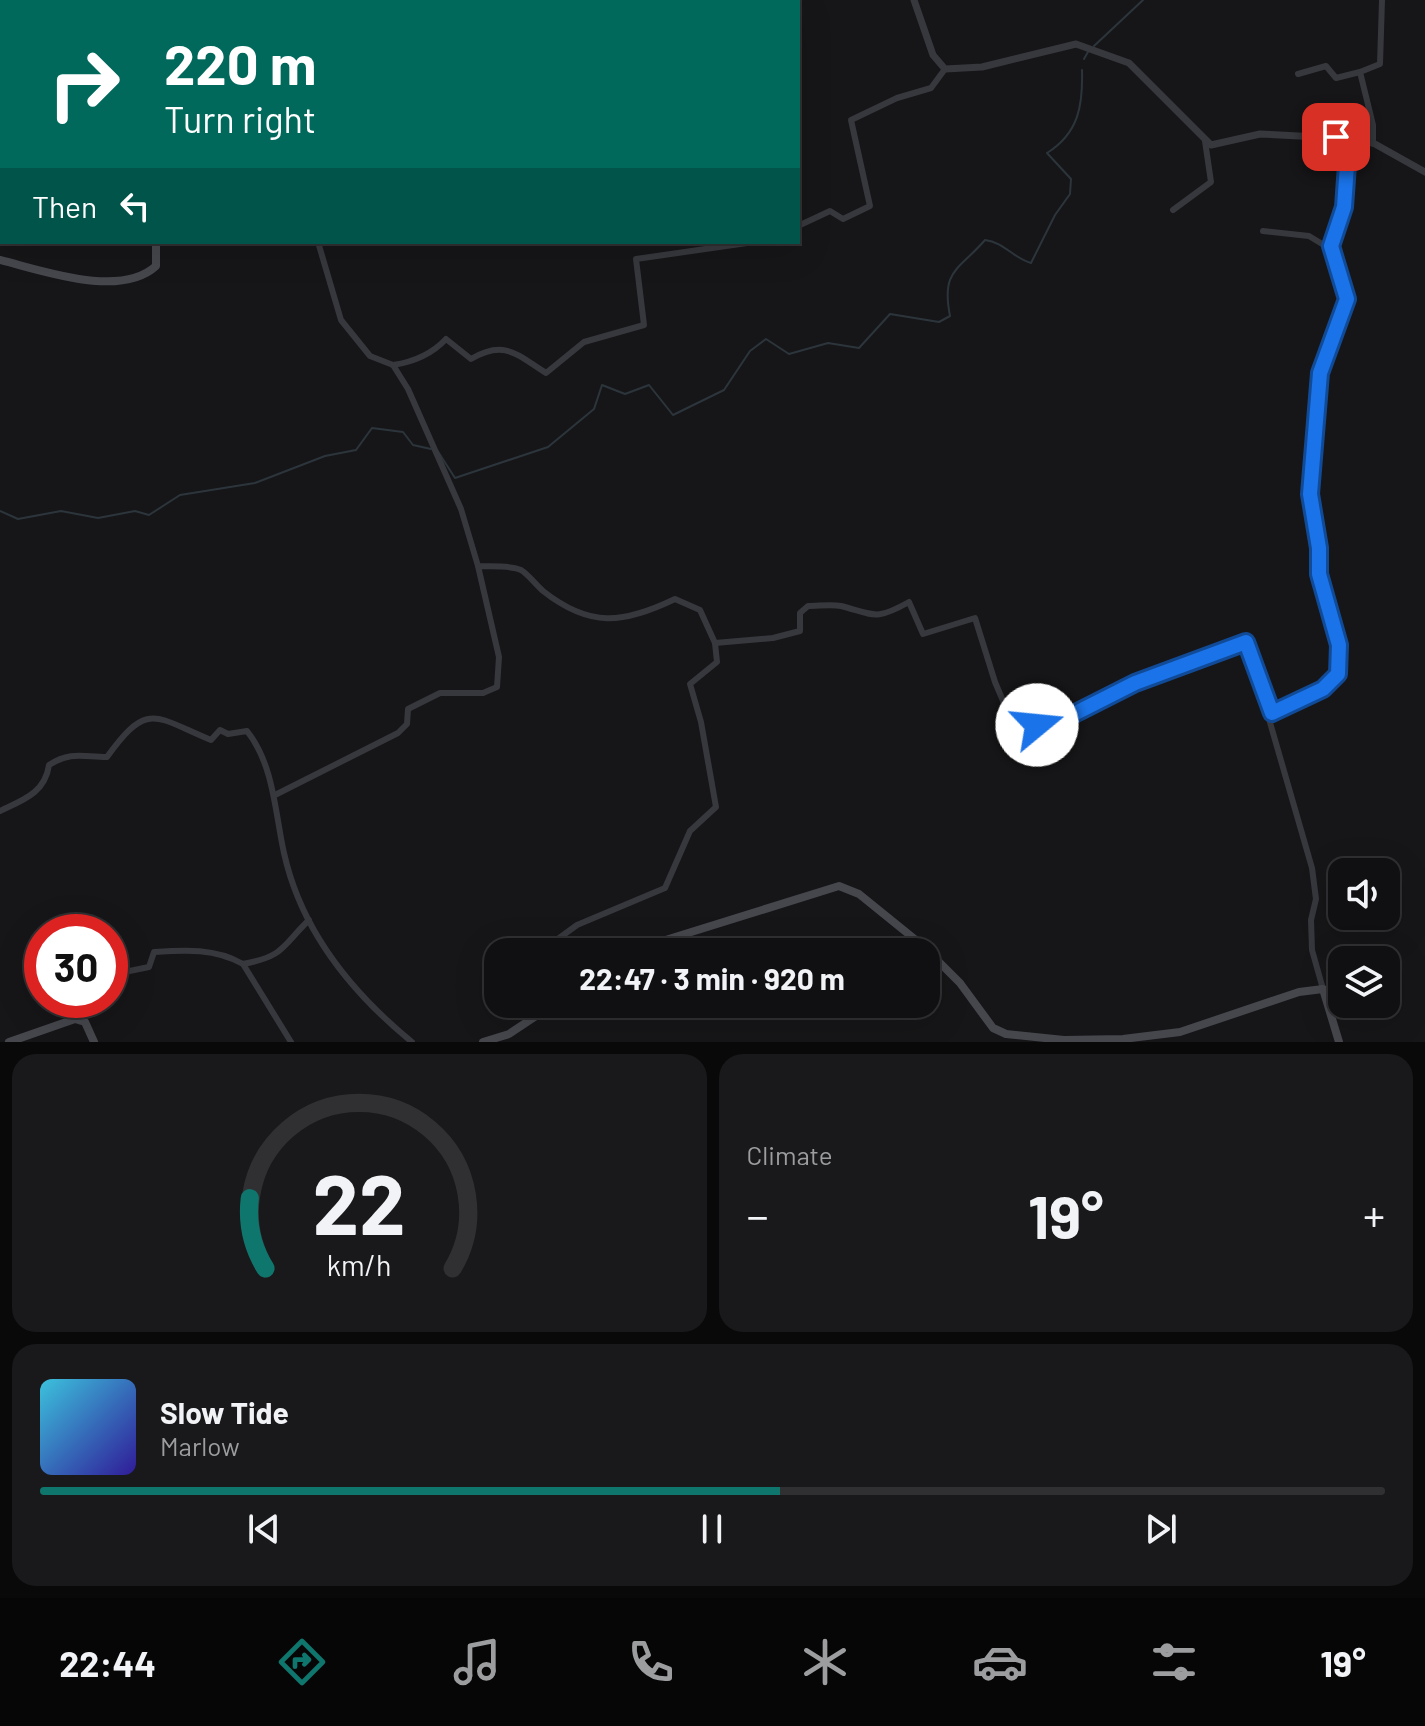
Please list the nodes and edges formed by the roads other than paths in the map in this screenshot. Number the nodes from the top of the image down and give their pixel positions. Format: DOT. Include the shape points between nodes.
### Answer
graph roads {
  1 [pos="914,0"];
  2 [pos="1382,0"];
  3 [pos="945,69"];
  4 [pos="1360,72"];
  5 [pos="1298,74"];
  6 [pos="1336,137"];
  7 [pos="1205,141"];
  8 [pos="1373,143"];
  9 [pos="1425,172"];
  10 [pos="1173,210"];
  11 [pos="800,225"];
  12 [pos="1263,231"];
  13 [pos="156,244"];
  14 [pos="319,244"];
  15 [pos="740,244"];
  16 [pos="1332,250"];
  17 [pos="0,260"];
  18 [pos="393,365"];
  19 [pos="478,566"];
  20 [pos="715,643"];
  21 [pos="1272,713"];
  22 [pos="275,795"];
  23 [pos="0,811"];
  24 [pos="309,920"];
  25 [pos="559,938"];
  26 [pos="672,938"];
  27 [pos="914,938"];
  28 [pos="940,963"];
  29 [pos="243,964"];
  30 [pos="128,971"];
  31 [pos="1323,989"];
  32 [pos="533,1018"];
  33 [pos="82,1020"];
  34 [pos="9,1042"];
  35 [pos="94,1042"];
  36 [pos="291,1042"];
  37 [pos="412,1042"];
  38 [pos="483,1042"];
  39 [pos="1339,1042"];
  1 -- 3 [label="street" via="933,55"];
  2 -- 4 [label="street" via="1380,64"];
  3 -- 7 [label="street" via="982,67 1076,44 1129,63"];
  3 -- 11 [label="street" via="931,88 851,120 870,206 843,219 830,211"];
  4 -- 5 [label="street" via="1336,78 1326,66 1319,66"];
  4 -- 8 [label="street"];
  6 -- 7 [label="street" via="1260,134 1215,146"];
  6 -- 8 [label="street"];
  6 -- 16 [label="street" via="1347,165 1345,202"];
  7 -- 10 [label="street" via="1211,182"];
  8 -- 9 [label="street"];
  12 -- 16 [label="street" via="1309,236"];
  13 -- 17 [label="main road" via="156,266 132,278 87,281"];
  14 -- 18 [label="street" via="341,320 370,356"];
  15 -- 18 [label="street" via="636,259 644,325 584,342 546,373 507,349 488,349 471,359 446,339 409,363"];
  16 -- 21 [label="street" via="1347,299 1320,373 1310,494 1319,574 1335,624 1339,665 1334,680 1323,689"];
  18 -- 19 [label="street" via="461,509"];
  19 -- 20 [label="street" via="519,568 583,617 615,620 675,599 700,610"];
  19 -- 22 [label="street" via="499,657 497,687 483,693 440,693 408,709 407,724 398,733"];
  20 -- 21 [label="street" via="800,631 800,613 808,606 840,606 864,616 888,614 909,602 923,634 975,618 1015,729 1060,721 1135,683 1246,642"];
  20 -- 25 [label="street" via="717,662 690,684 716,807 690,831 665,888 577,925"];
  21 -- 31 [label="street" via="1270,724 1312,868 1312,950"];
  22 -- 23 [label="street" via="247,731 220,730 211,740 163,718 145,718 107,757 77,753 57,760 34,794"];
  22 -- 24 [label="street" via="284,854"];
  24 -- 29 [label="street" via="290,945 270,959"];
  24 -- 37 [label="street" via="320,943 375,1012"];
  26 -- 27 [label="main road" via="839,886 869,901"];
  28 -- 31 [label="main road" via="999,1033 1064,1040 1180,1032 1299,992"];
  29 -- 30 [label="street" via="228,955 193,950 154,952 149,967"];
  29 -- 36 [label="street"];
  31 -- 39 [label="main road"];
  32 -- 38 [label="main road" via="509,1034"];
  33 -- 34 [label="main road"];
  33 -- 35 [label="main road"];
}
